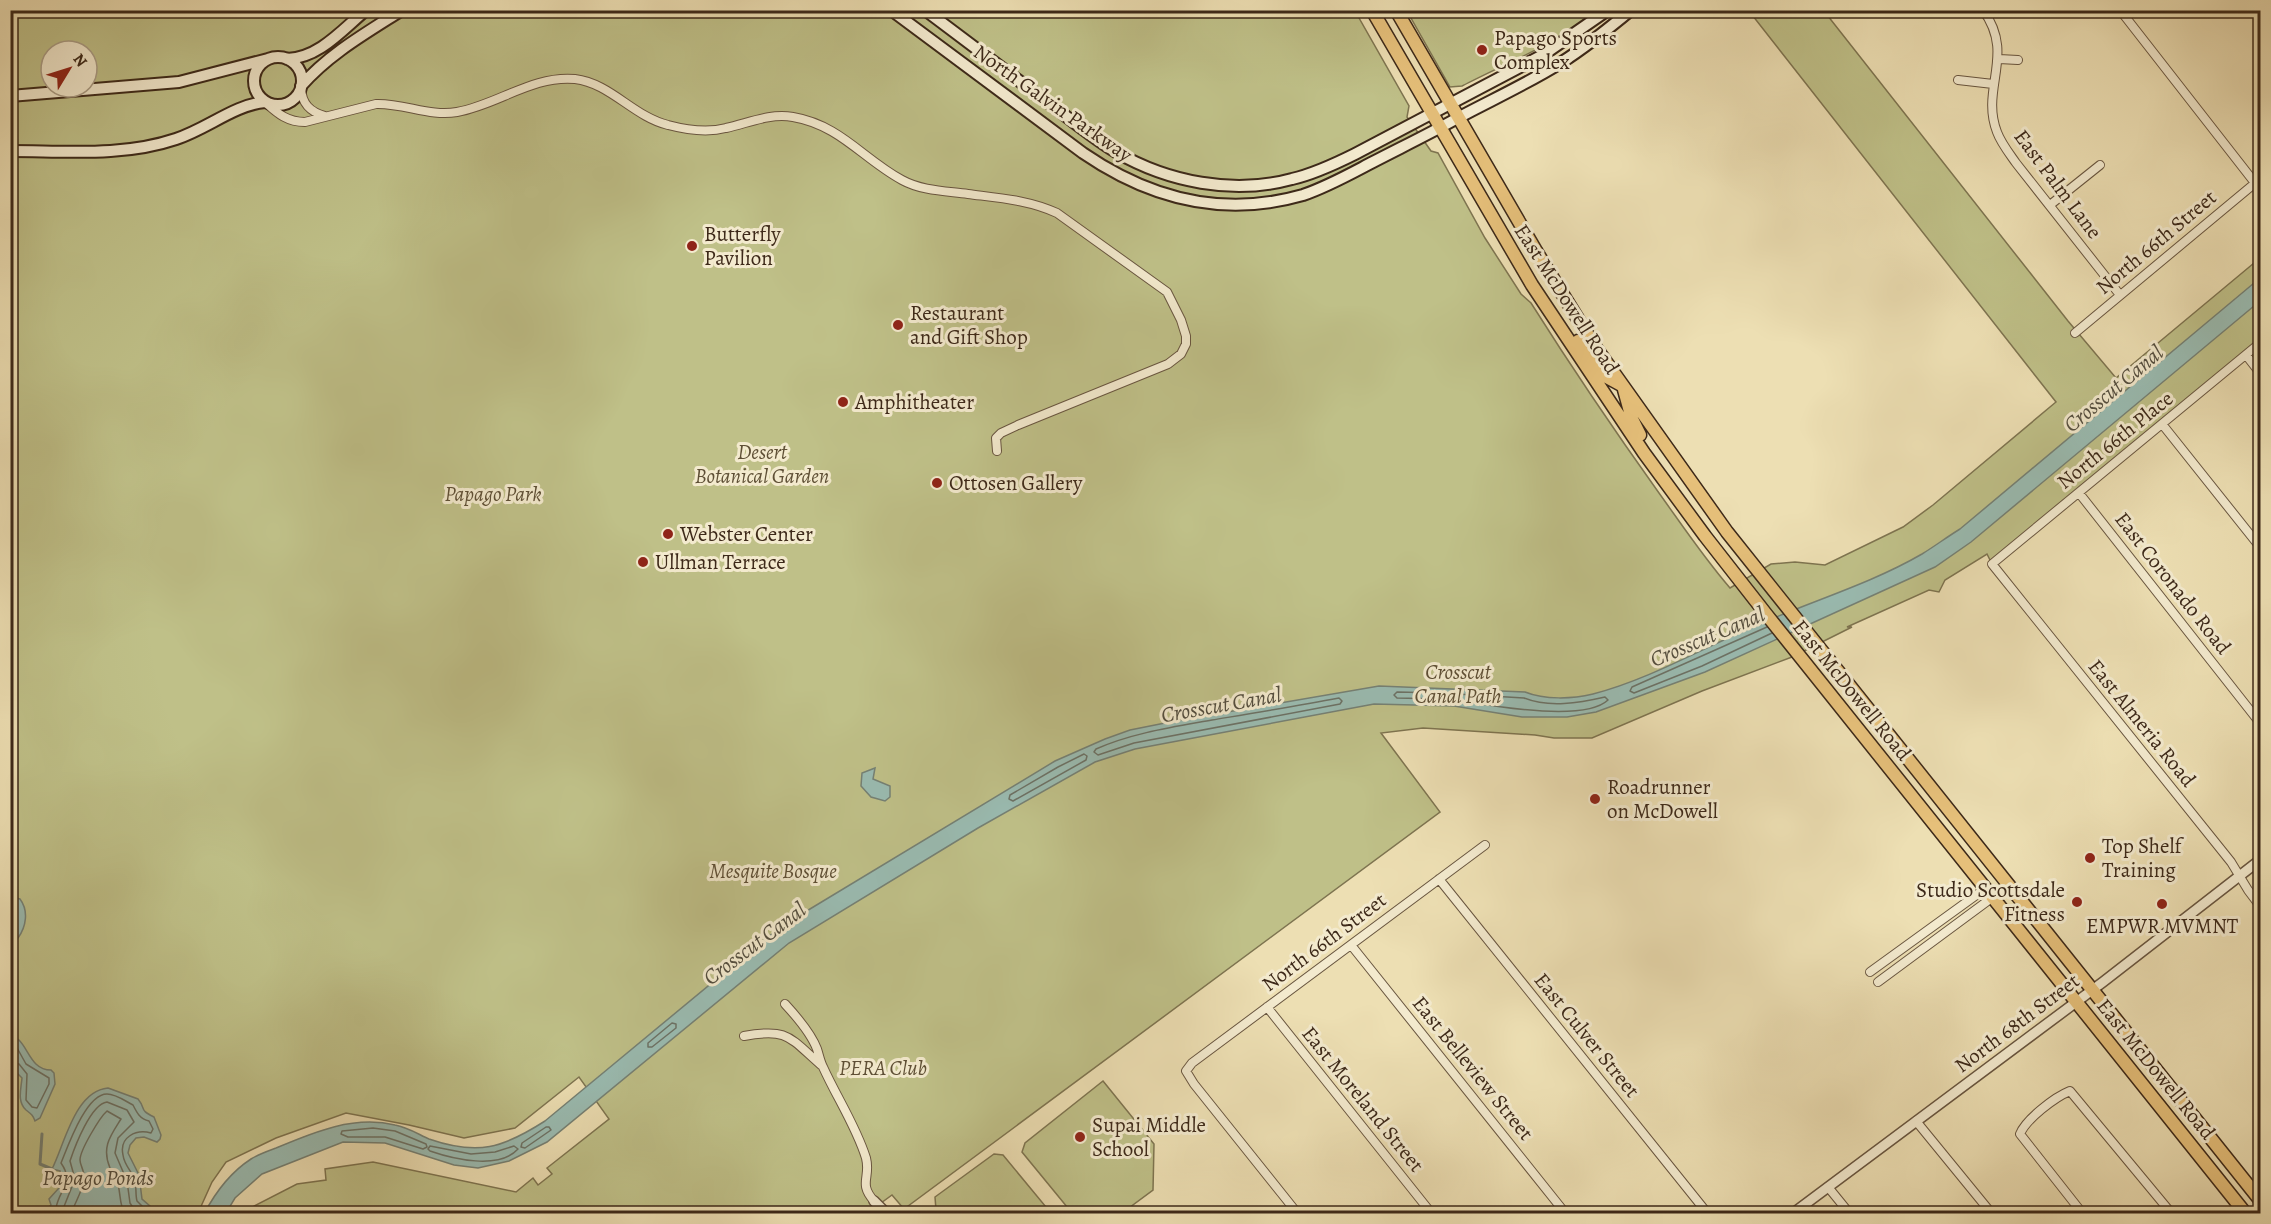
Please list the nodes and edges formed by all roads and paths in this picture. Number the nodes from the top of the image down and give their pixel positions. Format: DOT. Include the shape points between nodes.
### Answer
graph roads {
  1 [pos="366,10"];
  2 [pos="402,10"];
  3 [pos="891,10"];
  4 [pos="925,10"];
  5 [pos="1372,10"];
  6 [pos="1396,10"];
  7 [pos="1608,10"];
  8 [pos="1631,10"];
  9 [pos="1983,10"];
  10 [pos="2120,10"];
  11 [pos="2257,10"];
  12 [pos="2260,15"];
  13 [pos="268,58"];
  14 [pos="287,59"];
  15 [pos="1999,59"];
  16 [pos="2018,60"];
  17 [pos="1958,80"];
  18 [pos="1993,84"];
  19 [pos="301,87"];
  20 [pos="10,96"];
  21 [pos="266,102"];
  22 [pos="1450,104"];
  23 [pos="1431,114"];
  24 [pos="325,116"];
  25 [pos="1459,117"];
  26 [pos="1440,128"];
  27 [pos="10,151"];
  28 [pos="2100,165"];
  29 [pos="2258,181"];
  30 [pos="2050,205"];
  31 [pos="2120,295"];
  32 [pos="1552,315"];
  33 [pos="2075,333"];
  34 [pos="2260,343"];
  35 [pos="2246,355"];
  36 [pos="2260,373"];
  37 [pos="1623,386"];
  38 [pos="2162,424"];
  39 [pos="997,451"];
  40 [pos="1656,469"];
  41 [pos="2079,493"];
  42 [pos="2260,547"];
  43 [pos="1992,564"];
  44 [pos="2260,723"];
  45 [pos="1485,845"];
  46 [pos="1988,858"];
  47 [pos="2260,860"];
  48 [pos="1972,871"];
  49 [pos="2239,877"];
  50 [pos="1439,879"];
  51 [pos="1989,892"];
  52 [pos="2260,906"];
  53 [pos="1351,945"];
  54 [pos="1870,972"];
  55 [pos="1878,982"];
  56 [pos="2093,989"];
  57 [pos="2076,1001"];
  58 [pos="785,1004"];
  59 [pos="1267,1007"];
  60 [pos="744,1036"];
  61 [pos="822,1065"];
  62 [pos="1916,1121"];
  63 [pos="2213,1140"];
  64 [pos="2197,1152"];
  65 [pos="1828,1187"];
  66 [pos="2260,1200"];
  67 [pos="874,1201"];
  68 [pos="887,1214"];
  69 [pos="1298,1214"];
  70 [pos="1432,1214"];
  71 [pos="1566,1214"];
  72 [pos="1708,1214"];
  73 [pos="1792,1214"];
  74 [pos="1850,1214"];
  75 [pos="1992,1214"];
  76 [pos="2083,1214"];
  77 [pos="2172,1214"];
  78 [pos="2246,1214"];
  1 -- 14 [label="main road" via="314,53"];
  2 -- 19 [label="main road" via="335,54"];
  3 -- 26 [label="main road, North Galvin Parkway" via="1097,163 1146,189 1188,200 1246,204 1302,195"];
  4 -- 23 [label="main road, North Galvin Parkway" via="1116,151 1152,170 1187,180 1243,185 1291,180 1324,169"];
  5 -- 23 [label="main road, East McDowell Road"];
  6 -- 22 [label="main road, East McDowell Road"];
  7 -- 22 [label="main road, North Galvin Parkway" via="1543,55"];
  8 -- 25 [label="main road, North Galvin Parkway" via="1561,62"];
  9 -- 15 [label="street, East Palm Lane" via="1994,30"];
  10 -- 29 [label="street"];
  11 -- 12 [label="street"];
  13 -- 14 [label="main road"];
  13 -- 20 [label="main road" via="179,82"];
  13 -- 21 [label="main road" via="254,76 256,92"];
  14 -- 19 [label="main road" via="301,74"];
  15 -- 16 [label="street"];
  15 -- 18 [label="street, East Palm Lane"];
  17 -- 18 [label="street"];
  18 -- 30 [label="street, East Palm Lane" via="1996,131"];
  19 -- 21 [label="main road" via="287,104"];
  19 -- 24 [label="street" via="309,109"];
  21 -- 24 [label="street" via="291,122 305,123"];
  21 -- 27 [label="main road" via="246,105 208,126 149,147 93,152"];
  22 -- 23 [label="main road, North Galvin Parkway"];
  22 -- 25 [label="main road, East McDowell Road"];
  23 -- 26 [label="main road, East McDowell Road"];
  24 -- 39 [label="street" via="376,104 449,113 472,109 547,80 575,79 598,86 649,118 682,128 724,129 763,117 797,117 834,131 903,181 952,193 1016,200 1057,213 1167,292 1184,327 1186,344 1168,364 1001,433 996,438"];
  25 -- 26 [label="main road, North Galvin Parkway"];
  25 -- 37 [label="main road, East McDowell Road" via="1536,251"];
  26 -- 32 [label="main road, East McDowell Road"];
  28 -- 30 [label="street"];
  29 -- 31 [label="street, North 66th Street"];
  30 -- 31 [label="street, East Palm Lane"];
  31 -- 33 [label="street, North 66th Street"];
  32 -- 37 [label="main road" via="1603,375"];
  32 -- 40 [label="main road, East McDowell Road"];
  34 -- 35 [label="street, North 66th Place"];
  35 -- 36 [label="street"];
  35 -- 38 [label="street, North 66th Place"];
  37 -- 40 [label="main road" via="1632,419"];
  37 -- 46 [label="main road, East McDowell Road" via="1727,532"];
  38 -- 41 [label="street, North 66th Place"];
  38 -- 42 [label="street"];
  40 -- 48 [label="main road, East McDowell Road"];
  41 -- 43 [label="street, North 66th Place"];
  41 -- 44 [label="street, East Coronado Road"];
  43 -- 49 [label="street, East Almeria Road"];
  45 -- 50 [label="street, North 66th Street"];
  46 -- 48 [label="main road"];
  46 -- 56 [label="main road, East McDowell Road"];
  47 -- 49 [label="street, North 68th Street"];
  48 -- 51 [label="main road, East McDowell Road"];
  49 -- 52 [label="street, East Almeria Road"];
  49 -- 56 [label="street, North 68th Street"];
  50 -- 53 [label="street, North 66th Street"];
  50 -- 72 [label="street, East Culver Street"];
  51 -- 54 [label="street"];
  51 -- 55 [label="street"];
  51 -- 57 [label="main road, East McDowell Road"];
  53 -- 59 [label="street, North 66th Street"];
  53 -- 71 [label="street, East Belleview Street"];
  56 -- 57 [label="street, North 68th Street"];
  56 -- 63 [label="main road, East McDowell Road"];
  57 -- 62 [label="street, North 68th Street"];
  57 -- 64 [label="main road, East McDowell Road"];
  58 -- 61 [label="street" via="817,1047"];
  59 -- 69 [label="street, North 66th Street" via="1186,1071"];
  59 -- 70 [label="street, East Moreland Street"];
  60 -- 61 [label="street" via="769,1031 783,1034"];
  61 -- 67 [label="street" via="861,1144 867,1161 865,1186"];
  62 -- 65 [label="street, North 68th Street"];
  62 -- 75 [label="street"];
  63 -- 64 [label="main road"];
  63 -- 66 [label="main road, East McDowell Road"];
  64 -- 78 [label="main road, East McDowell Road"];
  65 -- 73 [label="street, North 68th Street"];
  65 -- 74 [label="street"];
  67 -- 68 [label="street"];
  76 -- 77 [label="street" via="2020,1134 2023,1126 2070,1091"];
}
